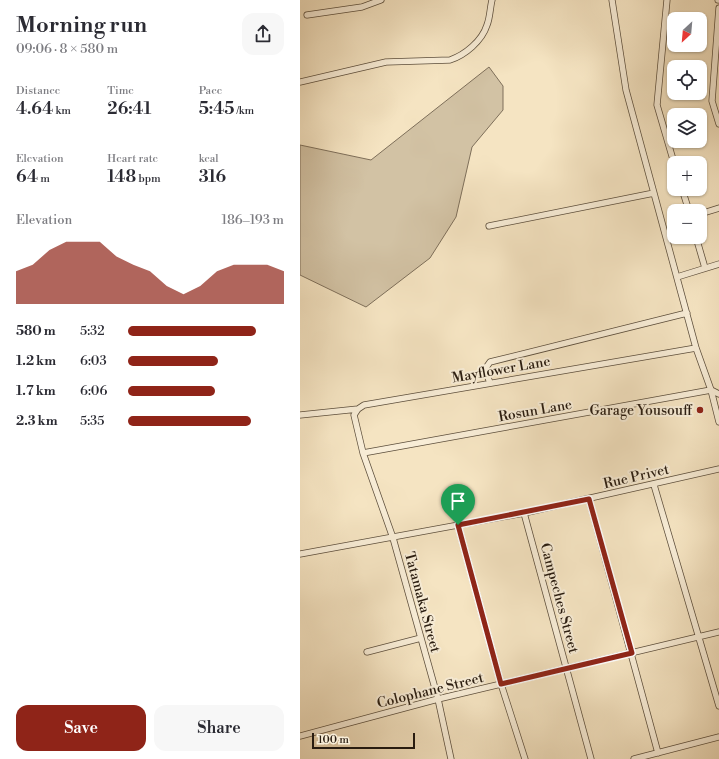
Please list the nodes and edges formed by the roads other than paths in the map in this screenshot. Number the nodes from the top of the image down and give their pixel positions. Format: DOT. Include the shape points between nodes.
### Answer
graph roads {
  1 [pos="381,0"];
  2 [pos="492,0"];
  3 [pos="612,0"];
  4 [pos="667,0"];
  5 [pos="365,3"];
  6 [pos="719,8"];
  7 [pos="307,15"];
  8 [pos="300,82"];
  9 [pos="719,124"];
  10 [pos="672,156"];
  11 [pos="654,193"];
  12 [pos="719,208"];
  13 [pos="707,212"];
  14 [pos="489,226"];
  15 [pos="698,244"];
  16 [pos="719,264"];
  17 [pos="705,268"];
  18 [pos="677,277"];
  19 [pos="687,313"];
  20 [pos="696,348"];
  21 [pos="490,383"];
  22 [pos="711,390"];
  23 [pos="719,394"];
  24 [pos="358,409"];
  25 [pos="300,415"];
  26 [pos="719,422"];
  27 [pos="363,453"];
  28 [pos="719,470"];
  29 [pos="654,485"];
  30 [pos="589,499"];
  31 [pos="524,512"];
  32 [pos="458,525"];
  33 [pos="393,538"];
  34 [pos="300,554"];
  35 [pos="719,632"];
  36 [pos="698,637"];
  37 [pos="421,638"];
  38 [pos="367,652"];
  39 [pos="632,653"];
  40 [pos="566,669"];
  41 [pos="501,684"];
  42 [pos="438,699"];
  43 [pos="719,706"];
  44 [pos="300,736"];
  45 [pos="719,737"];
  46 [pos="658,753"];
  47 [pos="451,759"];
  48 [pos="525,759"];
  49 [pos="592,759"];
  50 [pos="634,759"];
  1 -- 5 [label="street"];
  2 -- 8 [label="street" via="487,25 481,37 460,57 450,60 386,62"];
  3 -- 11 [label="street" via="626,90"];
  4 -- 10 [label="street" via="657,105"];
  5 -- 7 [label="street"];
  6 -- 9 [label="street" via="712,101"];
  11 -- 14 [label="street"];
  11 -- 18 [label="street"];
  12 -- 13 [label="street"];
  15 -- 17 [label="street"];
  16 -- 17 [label="street"];
  17 -- 18 [label="street"];
  18 -- 19 [label="street"];
  19 -- 20 [label="street"];
  19 -- 21 [label="street" via="490,362 485,369"];
  20 -- 21 [label="street, Mayflower Lane"];
  20 -- 22 [label="street"];
  21 -- 24 [label="street, Mayflower Lane" via="364,405"];
  22 -- 23 [label="street"];
  22 -- 26 [label="street"];
  22 -- 27 [label="street, Rosun Lane"];
  24 -- 25 [label="street, Mayflower Lane"];
  24 -- 27 [label="street" via="354,415"];
  27 -- 33 [label="street, Tatamaka Street"];
  28 -- 29 [label="street, Rue Privet"];
  29 -- 30 [label="street, Rue Privet"];
  29 -- 36 [label="street"];
  30 -- 31 [label="street, Rue Privet"];
  30 -- 39 [label="street"];
  31 -- 32 [label="street, Rue Privet"];
  31 -- 40 [label="street, Campeches Street"];
  32 -- 33 [label="street, Rue Privet"];
  32 -- 41 [label="street"];
  33 -- 34 [label="street, Rue Privet"];
  33 -- 37 [label="street, Tatamaka Street"];
  35 -- 36 [label="street, Colophane Street"];
  36 -- 39 [label="street, Colophane Street"];
  36 -- 43 [label="street"];
  37 -- 38 [label="street"];
  37 -- 42 [label="street, Tatamaka Street"];
  39 -- 40 [label="street, Colophane Street"];
  39 -- 46 [label="street"];
  40 -- 41 [label="street, Colophane Street"];
  40 -- 49 [label="street, Campeches Street"];
  41 -- 42 [label="street, Colophane Street"];
  41 -- 48 [label="street"];
  42 -- 44 [label="street, Colophane Street"];
  42 -- 47 [label="street, Tatamaka Street"];
  45 -- 46 [label="street"];
  46 -- 50 [label="street"];
}
